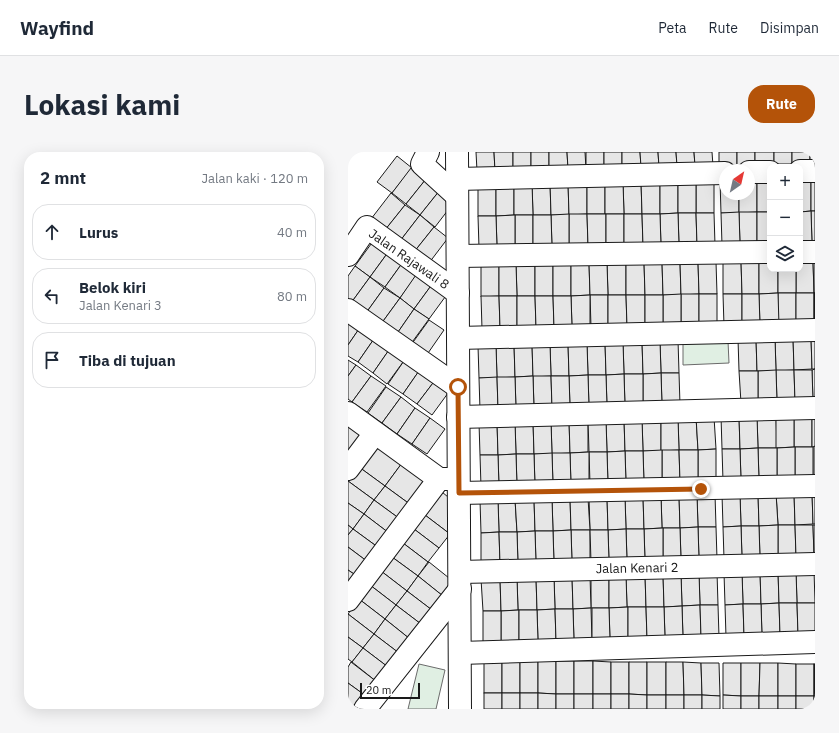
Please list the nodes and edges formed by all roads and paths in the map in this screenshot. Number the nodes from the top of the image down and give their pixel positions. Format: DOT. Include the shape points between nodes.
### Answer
graph roads {
  1 [pos="428,152"];
  2 [pos="457,152"];
  3 [pos="803,171"];
  4 [pos="815,171"];
  5 [pos="755,172"];
  6 [pos="767,172"];
  7 [pos="719,173"];
  8 [pos="458,188"];
  9 [pos="767,252"];
  10 [pos="803,252"];
  11 [pos="815,252"];
  12 [pos="348,255"];
  13 [pos="458,256"];
  14 [pos="458,293"];
  15 [pos="348,310"];
  16 [pos="815,330"];
  17 [pos="458,338"];
  18 [pos="458,387"];
  19 [pos="815,408"];
  20 [pos="348,413"];
  21 [pos="458,417"];
  22 [pos="376,433"];
  23 [pos="348,469"];
  24 [pos="452,484"];
  25 [pos="815,486"];
  26 [pos="815,564"];
  27 [pos="460,580"];
  28 [pos="348,600"];
  29 [pos="815,642"];
  30 [pos="460,653"];
  31 [pos="365,709"];
  32 [pos="460,709"];
  1 -- 8 [label="street" via="422,164"];
  2 -- 8 [label="street"];
  3 -- 4 [label="street"];
  5 -- 6 [label="street"];
  7 -- 8 [label="street"];
  8 -- 13 [label="street"];
  9 -- 13 [label="street"];
  10 -- 11 [label="street"];
  12 -- 14 [label="street, Jalan Rajawali 8" via="367,228"];
  13 -- 14 [label="street"];
  14 -- 17 [label="street"];
  15 -- 18 [label="street"];
  16 -- 17 [label="street"];
  17 -- 18 [label="street"];
  18 -- 21 [label="street"];
  19 -- 21 [label="street"];
  20 -- 22 [label="street"];
  21 -- 24 [label="street"];
  22 -- 23 [label="street"];
  22 -- 24 [label="street"];
  24 -- 25 [label="street"];
  24 -- 27 [label="street"];
  24 -- 28 [label="street"];
  26 -- 27 [label="street, Jalan Kenari 2"];
  27 -- 30 [label="street"];
  27 -- 31 [label="street"];
  29 -- 30 [label="street"];
  30 -- 32 [label="street"];
}
